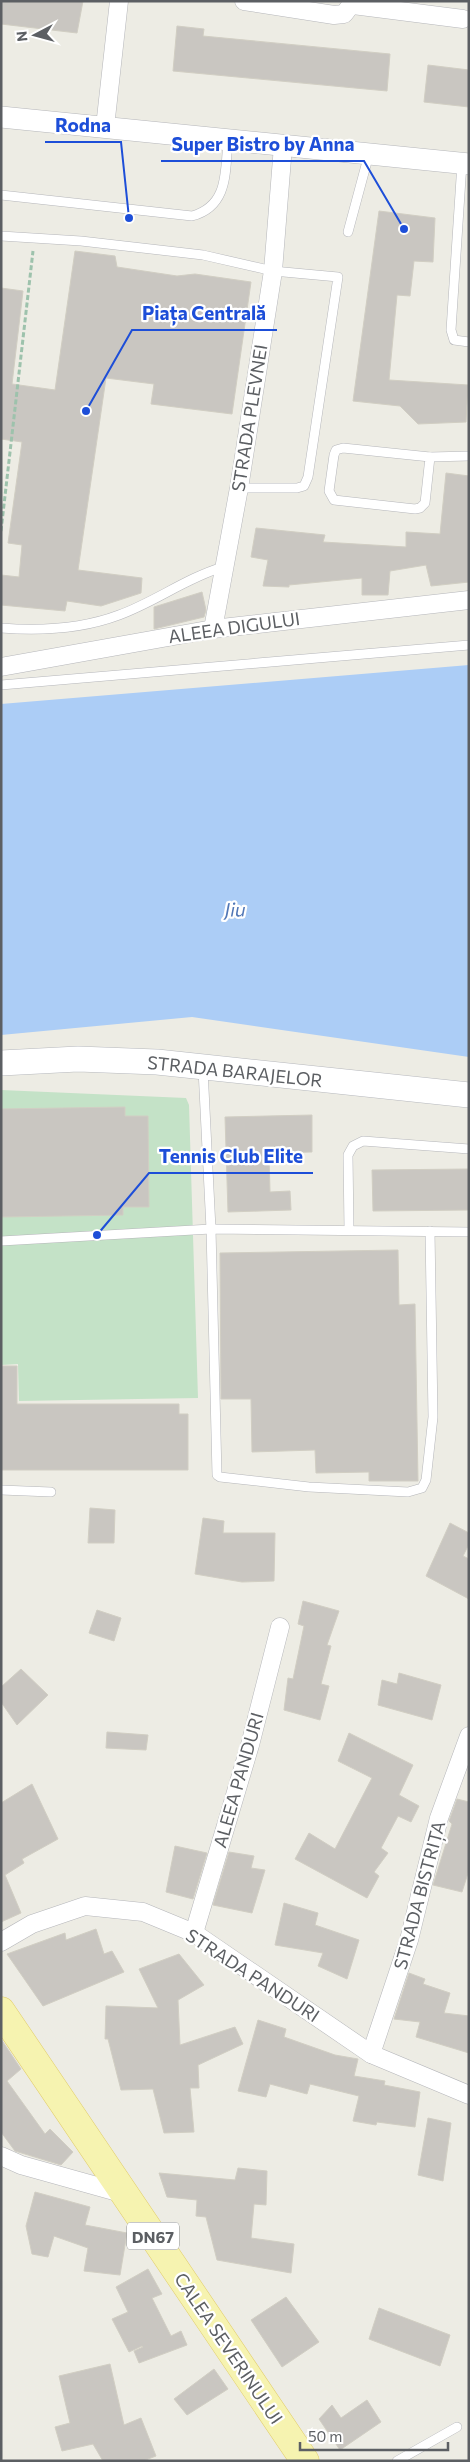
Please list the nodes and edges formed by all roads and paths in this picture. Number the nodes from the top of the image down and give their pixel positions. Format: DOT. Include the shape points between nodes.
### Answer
graph roads {
  1 [pos="119,1"];
  2 [pos="244,1"];
  3 [pos="353,3"];
  4 [pos="463,19"];
  5 [pos="1,117"];
  6 [pos="105,127"];
  7 [pos="228,140"];
  8 [pos="283,146"];
  9 [pos="369,154"];
  10 [pos="466,163"];
  11 [pos="1,195"];
  12 [pos="348,232"];
  13 [pos="1,236"];
  14 [pos="35,238"];
  15 [pos="273,271"];
  16 [pos="469,342"];
  17 [pos="469,456"];
  18 [pos="430,457"];
  19 [pos="239,488"];
  20 [pos="1,531"];
  21 [pos="223,566"];
  22 [pos="469,600"];
  23 [pos="1,628"];
  24 [pos="213,629"];
  25 [pos="469,645"];
  26 [pos="1,667"];
  27 [pos="1,685"];
  28 [pos="1,1063"];
  29 [pos="203,1066"];
  30 [pos="469,1095"];
  31 [pos="469,1150"];
  32 [pos="211,1229"];
  33 [pos="349,1230"];
  34 [pos="430,1231"];
  35 [pos="469,1232"];
  36 [pos="1,1241"];
  37 [pos="1,1490"];
  38 [pos="52,1492"];
  39 [pos="280,1627"];
  40 [pos="469,1736"];
  41 [pos="194,1933"];
  42 [pos="1,1942"];
  43 [pos="1,2011"];
  44 [pos="371,2054"];
  45 [pos="469,2095"];
  46 [pos="1,2156"];
  47 [pos="124,2194"];
  48 [pos="457,2426"];
  49 [pos="305,2461"];
  50 [pos="397,2461"];
  1 -- 6 [label="street"];
  2 -- 3 [label="street" via="334,15 344,14"];
  3 -- 4 [label="street"];
  5 -- 6 [label="street"];
  6 -- 7 [label="street"];
  7 -- 8 [label="street"];
  7 -- 11 [label="lane" via="224,182 217,202 192,216"];
  8 -- 9 [label="street"];
  8 -- 15 [label="street, STRADA PLEVNEI"];
  9 -- 10 [label="street"];
  9 -- 12 [label="lane"];
  10 -- 16 [label="lane" via="451,330 454,340"];
  13 -- 14 [label="lane"];
  14 -- 15 [label="lane" via="203,255"];
  14 -- 20 [label="path"];
  15 -- 19 [label="street, STRADA PLEVNEI"];
  15 -- 19 [label="lane" via="338,277 309,468 304,486 297,488"];
  17 -- 18 [label="lane"];
  18 -- 18 [label="lane" via="336,450 330,497 420,508 425,503"];
  19 -- 21 [label="street, STRADA PLEVNEI"];
  21 -- 23 [label="lane" via="121,615 84,626"];
  21 -- 24 [label="street, STRADA PLEVNEI"];
  22 -- 24 [label="street, ALEEA DIGULUI"];
  24 -- 26 [label="street, ALEEA DIGULUI"];
  25 -- 27 [label="lane"];
  28 -- 29 [label="main road, STRADA BARAJELOR" via="117,1060"];
  29 -- 30 [label="main road, STRADA BARAJELOR"];
  29 -- 32 [label="lane"];
  31 -- 33 [label="lane" via="363,1140 353,1146 348,1155"];
  32 -- 33 [label="lane"];
  32 -- 34 [label="lane" via="217,1475 310,1487 408,1492 422,1488 426,1480 434,1416"];
  32 -- 36 [label="lane"];
  33 -- 34 [label="lane"];
  34 -- 35 [label="lane"];
  37 -- 38 [label="lane"];
  39 -- 41 [label="street, ALEEA PANDURI" via="250,1745"];
  40 -- 44 [label="street, STRADA BISTRIȚA" via="439,1818 410,1940"];
  41 -- 42 [label="street, STRADA PANDURI" via="143,1912 85,1906 32,1924"];
  41 -- 44 [label="street, STRADA PANDURI"];
  43 -- 47 [label="main road, CALEA SEVERINULUI / DN67"];
  44 -- 45 [label="street, STRADA PANDURI"];
  46 -- 47 [label="street" via="21,2165"];
  47 -- 49 [label="main road, CALEA SEVERINULUI / DN67"];
  48 -- 50 [label="lane"];
}
